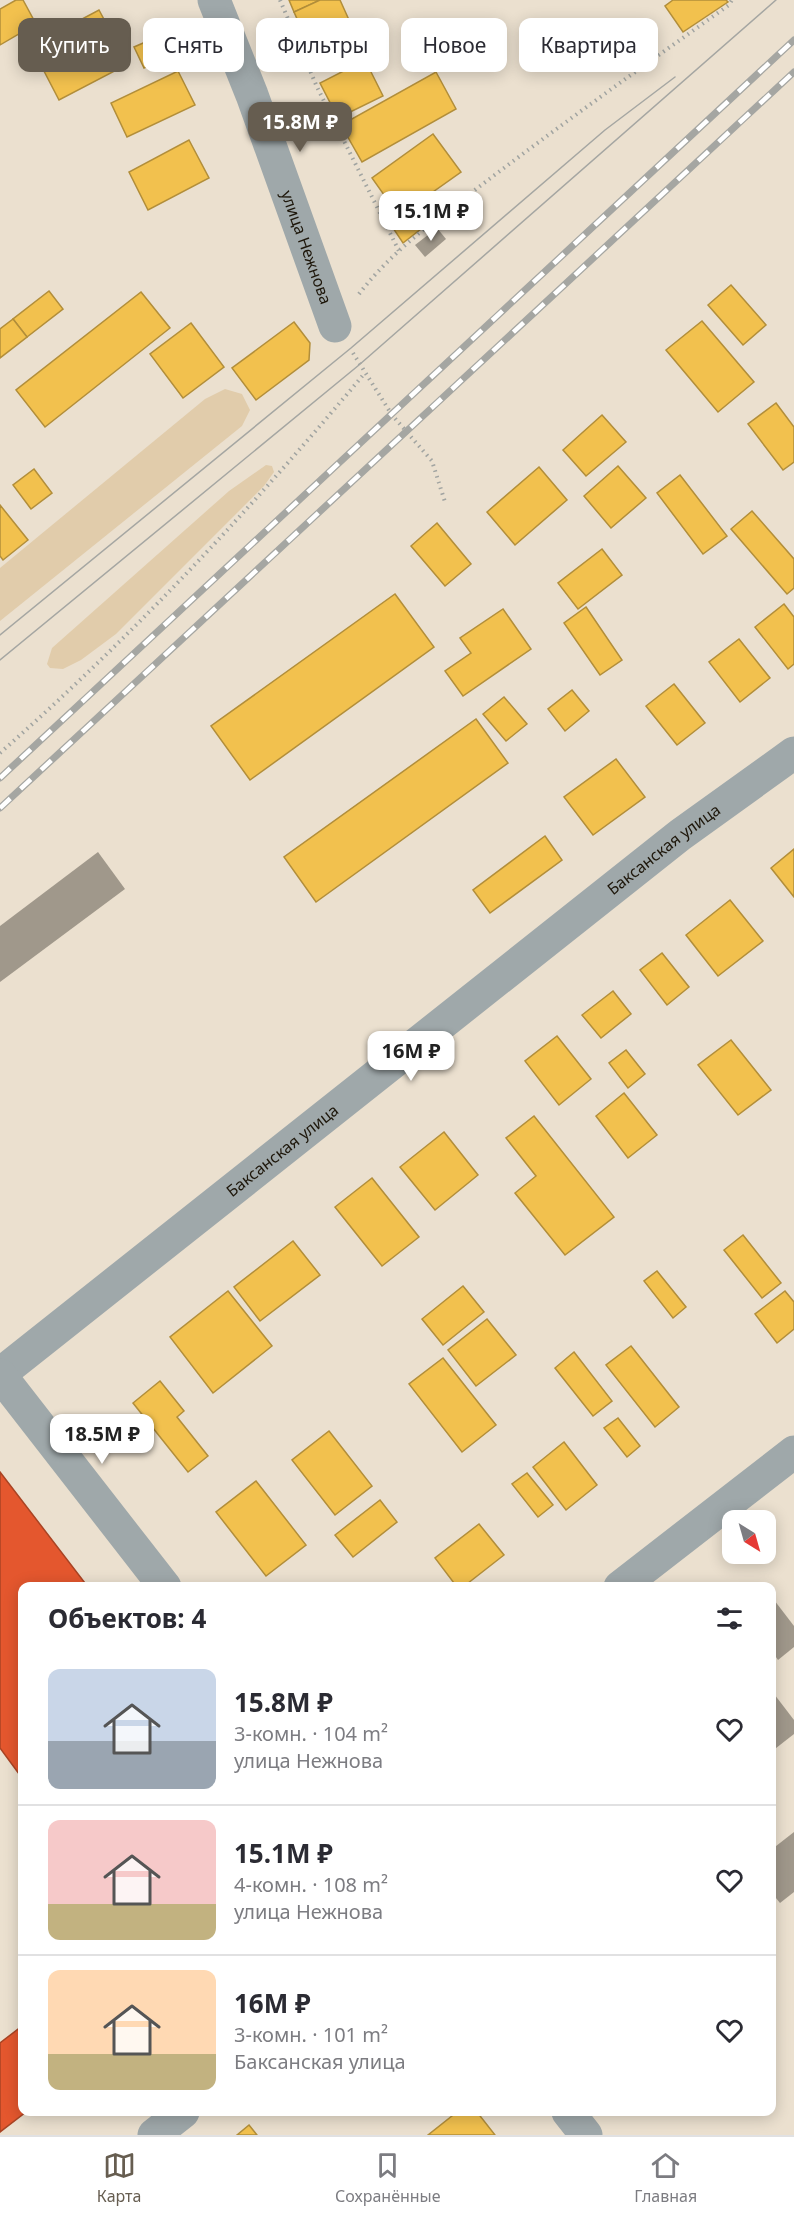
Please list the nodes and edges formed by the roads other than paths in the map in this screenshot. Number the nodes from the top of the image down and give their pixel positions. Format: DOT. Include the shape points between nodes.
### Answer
graph roads {
  1 [pos="214,0"];
  2 [pos="335,326"];
  3 [pos="794,753"];
  4 [pos="0,1375"];
  5 [pos="794,1452"];
  6 [pos="161,1582"];
  7 [pos="626,1582"];
  8 [pos="178,2116"];
  9 [pos="571,2116"];
  10 [pos="154,2135"];
  11 [pos="586,2135"];
  1 -- 2 [label="street, улица Нежнова"];
  3 -- 4 [label="street, Баксанская улица" via="680,835"];
  4 -- 6 [label="street"];
  5 -- 7 [label="street"];
  8 -- 10 [label="street"];
  9 -- 11 [label="street"];
}
